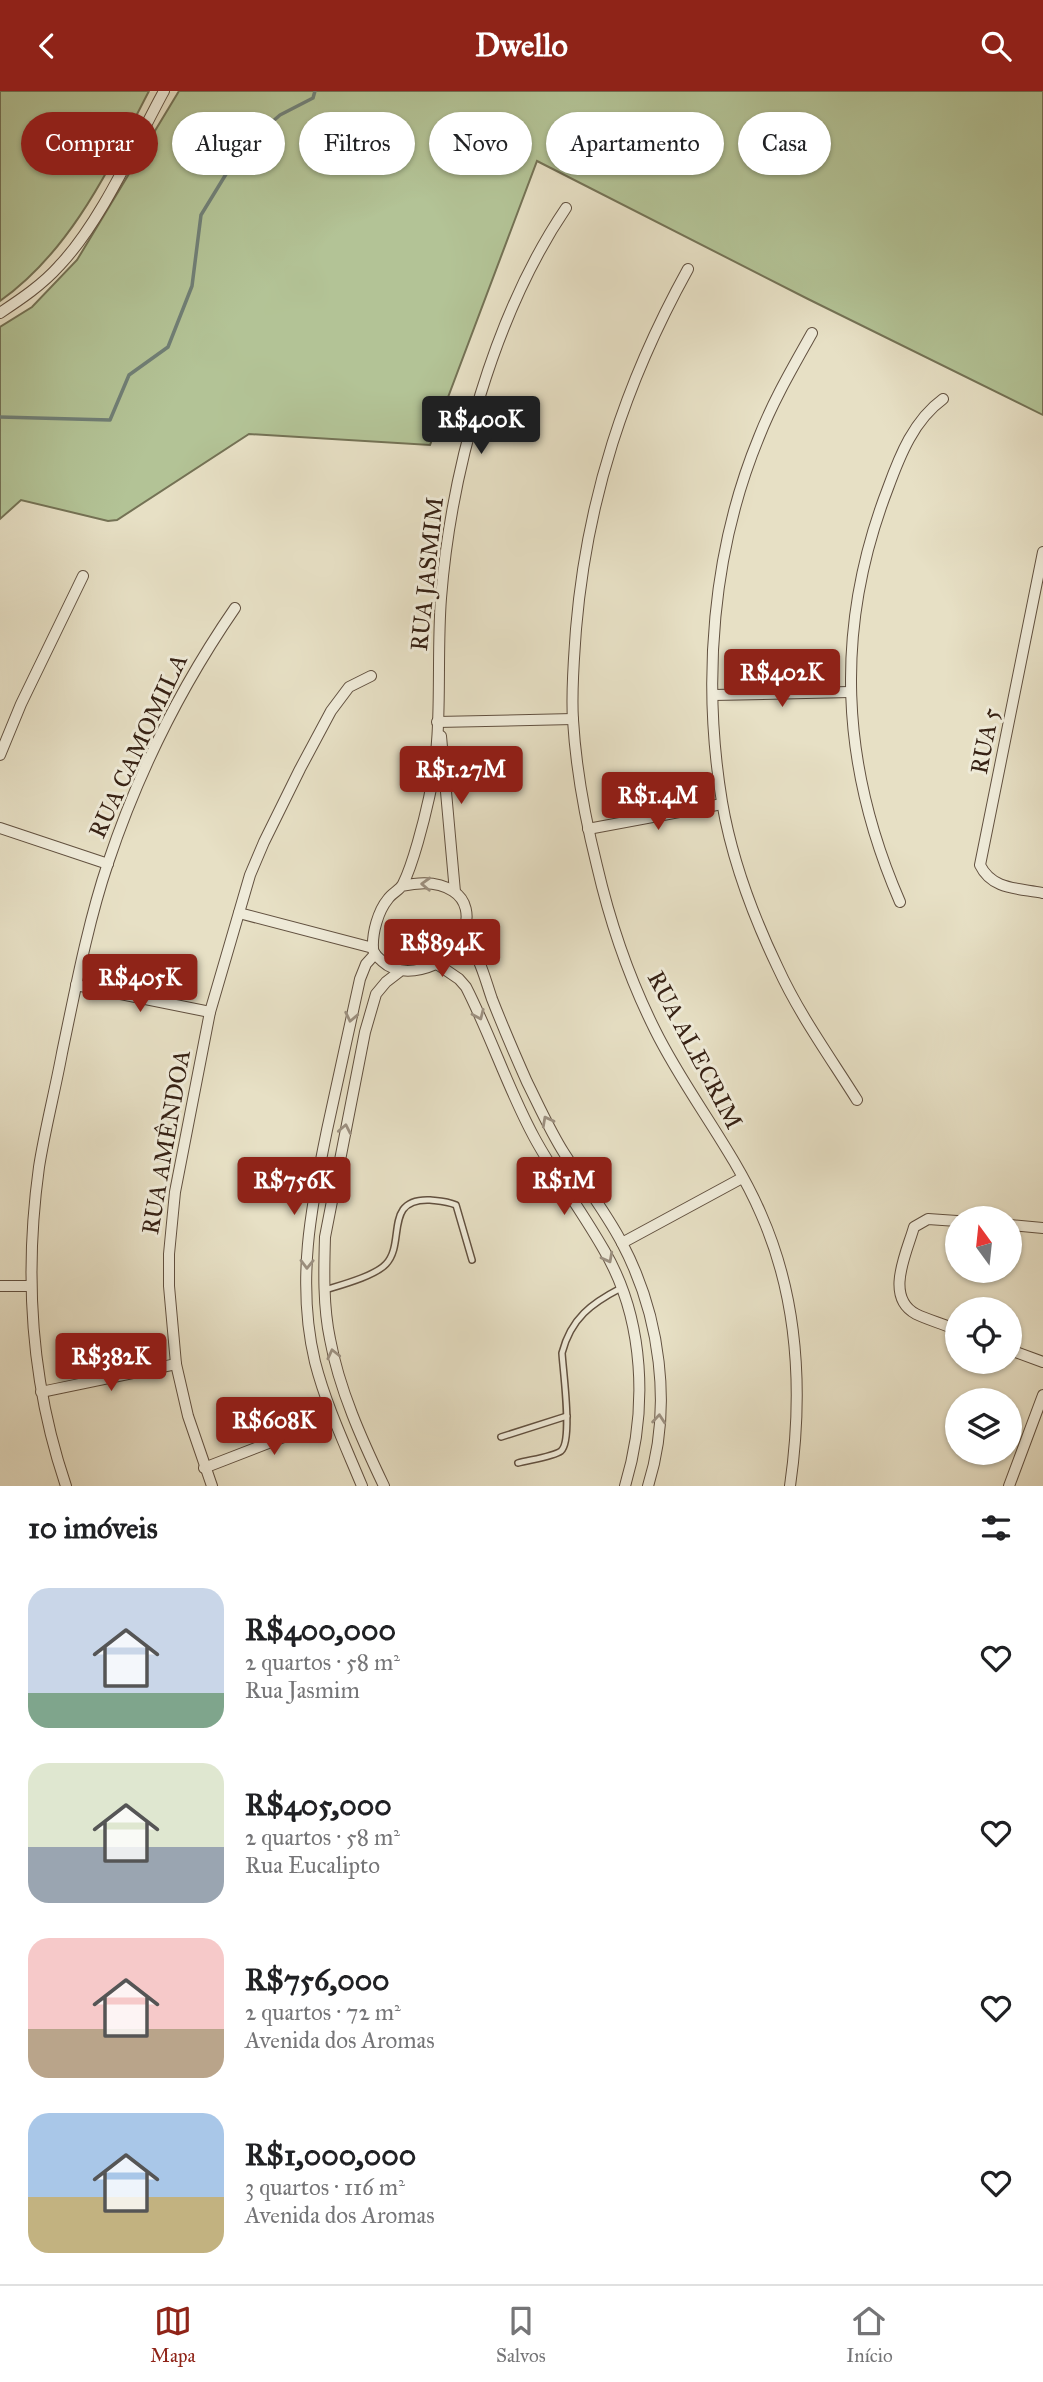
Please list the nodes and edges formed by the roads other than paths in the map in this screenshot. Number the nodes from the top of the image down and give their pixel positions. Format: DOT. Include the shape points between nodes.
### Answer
graph roads {
  1 [pos="164,91"];
  2 [pos="566,208"];
  3 [pos="688,269"];
  4 [pos="0,313"];
  5 [pos="812,333"];
  6 [pos="943,399"];
  7 [pos="1043,552"];
  8 [pos="83,576"];
  9 [pos="235,608"];
  10 [pos="371,676"];
  11 [pos="849,692"];
  12 [pos="713,695"];
  13 [pos="573,719"];
  14 [pos="438,720"];
  15 [pos="0,755"];
  16 [pos="722,804"];
  17 [pos="0,828"];
  18 [pos="588,829"];
  19 [pos="108,864"];
  20 [pos="402,886"];
  21 [pos="455,892"];
  22 [pos="1043,893"];
  23 [pos="900,902"];
  24 [pos="239,913"];
  25 [pos="463,937"];
  26 [pos="374,951"];
  27 [pos="436,964"];
  28 [pos="399,971"];
  29 [pos="76,985"];
  30 [pos="210,1012"];
  31 [pos="857,1100"];
  32 [pos="742,1178"];
  33 [pos="945,1220"];
  34 [pos="1022,1226"];
  35 [pos="1043,1228"];
  36 [pos="622,1243"];
  37 [pos="472,1260"];
  38 [pos="0,1286"];
  39 [pos="30,1286"];
  40 [pos="621,1288"];
  41 [pos="325,1290"];
  42 [pos="945,1325"];
  43 [pos="1022,1354"];
  44 [pos="1043,1362"];
  45 [pos="176,1364"];
  46 [pos="41,1392"];
  47 [pos="1043,1395"];
  48 [pos="567,1416"];
  49 [pos="333,1418"];
  50 [pos="501,1437"];
  51 [pos="518,1463"];
  52 [pos="204,1468"];
  53 [pos="66,1486"];
  54 [pos="212,1486"];
  55 [pos="362,1486"];
  56 [pos="384,1486"];
  57 [pos="625,1486"];
  58 [pos="648,1486"];
  59 [pos="790,1486"];
  60 [pos="1009,1486"];
  1 -- 4 [label="street" via="92,224 59,266"];
  2 -- 14 [label="street, RUA JASMIM" via="548,235 506,324 470,436 446,552"];
  3 -- 13 [label="street, RUA ALECRIM" via="640,364 606,460 583,558"];
  5 -- 12 [label="street" via="758,438 728,535 715,618"];
  6 -- 11 [label="street" via="917,426 899,458 870,541 859,583"];
  7 -- 22 [label="street, RUA 5" via="980,865 997,885"];
  8 -- 15 [label="street"];
  9 -- 19 [label="street, RUA CAMOMILA" via="206,650 171,716"];
  10 -- 24 [label="street, RUA AMÊNDOA" via="349,687 331,711 264,842"];
  11 -- 12 [label="street"];
  11 -- 23 [label="street" via="863,795"];
  12 -- 16 [label="street"];
  13 -- 14 [label="street"];
  13 -- 18 [label="street, RUA ALECRIM"];
  14 -- 20 [label="street" via="429,798"];
  14 -- 21 [label="street"];
  16 -- 18 [label="street"];
  16 -- 31 [label="street" via="747,894 779,970"];
  17 -- 19 [label="street"];
  18 -- 32 [label="street, RUA ALECRIM" via="635,986 673,1064"];
  19 -- 29 [label="street, RUA CAMOMILA"];
  21 -- 20 [label="street, one-way" via="429,883"];
  20 -- 26 [label="street" via="388,898 377,920"];
  21 -- 25 [label="street" via="466,911"];
  24 -- 26 [label="street"];
  24 -- 30 [label="street, RUA AMÊNDOA"];
  25 -- 27 [label="street" via="457,949"];
  36 -- 25 [label="street, one-way" via="544,1116 511,1047 475,950"];
  26 -- 28 [label="street"];
  26 -- 49 [label="street, one-way" via="359,979 309,1222 309,1321 315,1360"];
  27 -- 28 [label="street"];
  27 -- 40 [label="street, one-way" via="466,987 532,1135 604,1250"];
  41 -- 28 [label="street, one-way" via="325,1237 365,1032 376,994"];
  29 -- 30 [label="street"];
  29 -- 39 [label="street, RUA CAMOMILA" via="40,1164"];
  30 -- 45 [label="street, RUA AMÊNDOA" via="172,1223 169,1286"];
  32 -- 36 [label="street"];
  32 -- 59 [label="street, RUA ALECRIM" via="776,1253 794,1340 798,1405"];
  33 -- 42 [label="street" via="928,1219 914,1227 899,1279 901,1296 913,1313"];
  34 -- 35 [label="street"];
  58 -- 36 [label="street, one-way" via="660,1415 658,1355 643,1293"];
  37 -- 41 [label="lane" via="456,1205 419,1200 399,1215 385,1266"];
  38 -- 39 [label="street"];
  39 -- 46 [label="street, RUA CAMOMILA"];
  40 -- 48 [label="lane" via="593,1302 564,1344"];
  40 -- 57 [label="street" via="640,1383 637,1432"];
  56 -- 41 [label="street, one-way" via="337,1371"];
  43 -- 44 [label="street"];
  45 -- 46 [label="street"];
  45 -- 52 [label="street, RUA AMÊNDOA"];
  46 -- 53 [label="street, RUA CAMOMILA"];
  47 -- 60 [label="street"];
  48 -- 50 [label="lane"];
  48 -- 51 [label="lane" via="561,1451"];
  49 -- 52 [label="street"];
  49 -- 55 [label="street"];
  52 -- 54 [label="street, RUA AMÊNDOA"];
}
